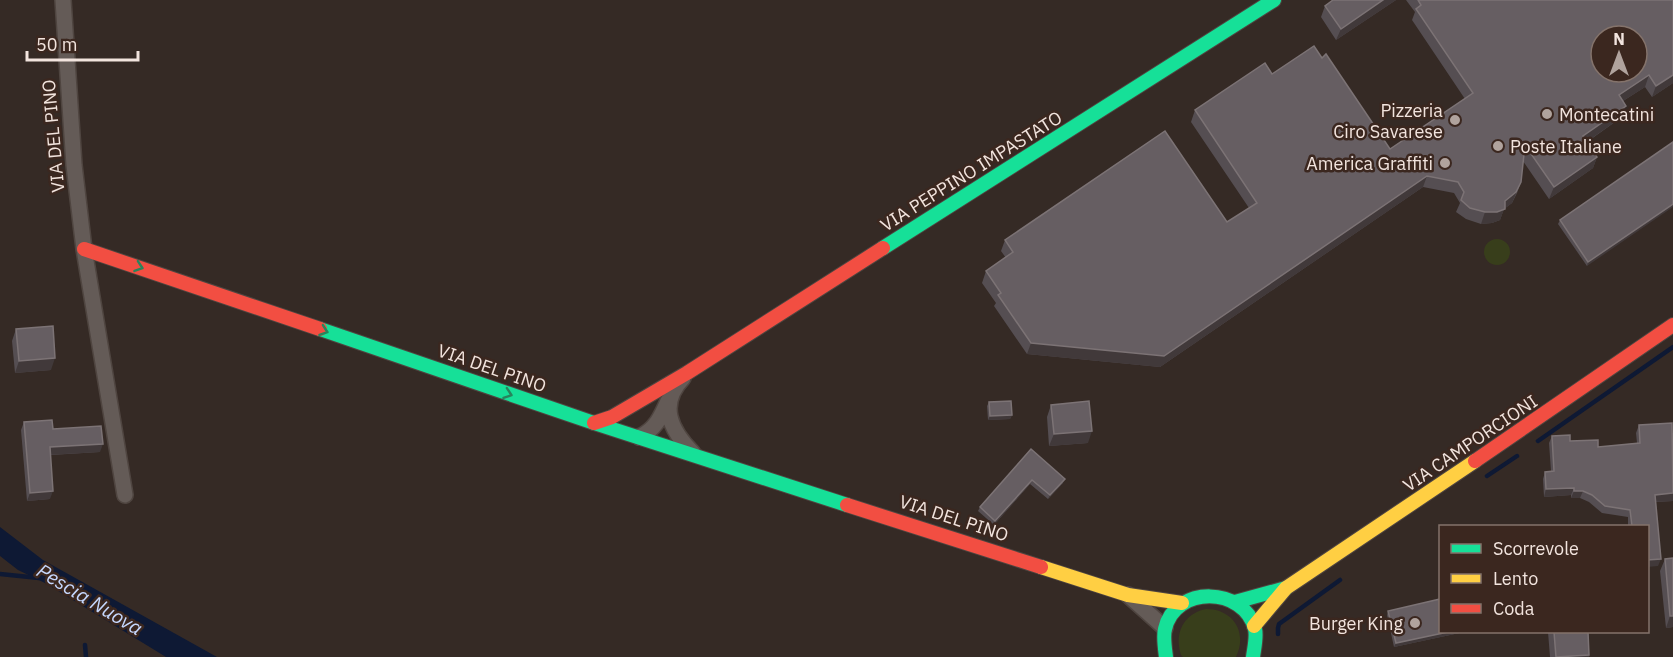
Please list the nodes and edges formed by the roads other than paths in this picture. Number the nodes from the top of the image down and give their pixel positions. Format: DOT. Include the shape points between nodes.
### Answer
graph roads {
  1 [pos="63,0"];
  2 [pos="1274,0"];
  3 [pos="84,249"];
  4 [pos="1673,326"];
  5 [pos="687,374"];
  6 [pos="671,396"];
  7 [pos="634,405"];
  8 [pos="594,423"];
  9 [pos="637,437"];
  10 [pos="695,455"];
  11 [pos="125,495"];
  12 [pos="1286,588"];
  13 [pos="1128,595"];
  14 [pos="1235,602"];
  15 [pos="1182,603"];
  16 [pos="1254,626"];
  17 [pos="1165,628"];
  18 [pos="1166,657"];
  19 [pos="1253,657"];
  1 -- 3 [label="street, VIA DEL PINO"];
  2 -- 5 [label="street, VIA PEPPINO IMPASTATO"];
  3 -- 8 [label="street, VIA DEL PINO, one-way"];
  3 -- 11 [label="street"];
  4 -- 12 [label="street, VIA CAMPORCIONI"];
  5 -- 6 [label="street"];
  5 -- 7 [label="street, VIA PEPPINO IMPASTATO"];
  6 -- 9 [label="street" via="657,424"];
  6 -- 10 [label="street" via="673,426"];
  7 -- 8 [label="street, VIA PEPPINO IMPASTATO"];
  7 -- 9 [label="street" via="630,422"];
  8 -- 9 [label="street, VIA DEL PINO"];
  9 -- 10 [label="street, VIA DEL PINO"];
  10 -- 13 [label="street, VIA DEL PINO"];
  12 -- 14 [label="street"];
  12 -- 16 [label="street"];
  13 -- 15 [label="street, VIA DEL PINO"];
  13 -- 17 [label="street, VIA DEL PINO"];
  14 -- 15 [label="street" via="1208,594"];
  14 -- 16 [label="street" via="1247,612"];
  15 -- 17 [label="street"];
  16 -- 19 [label="street"];
  17 -- 18 [label="street"];
}
